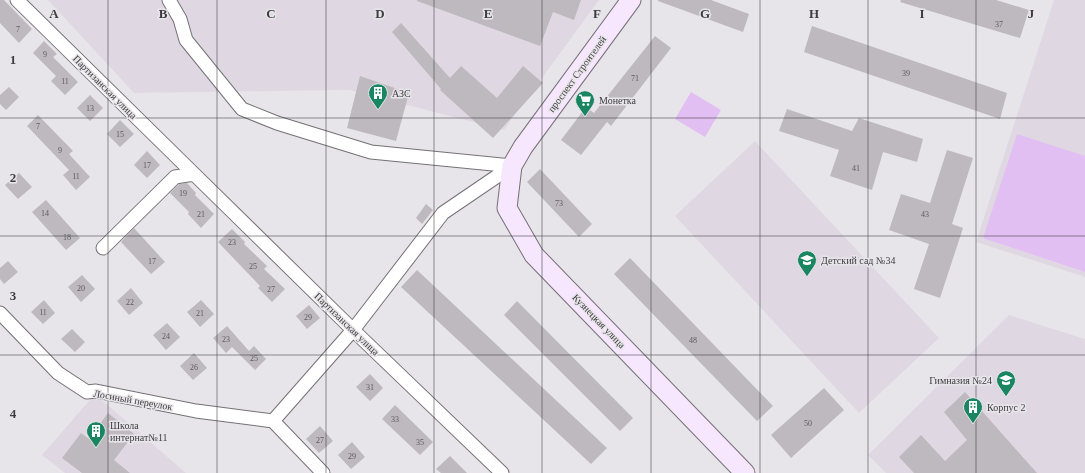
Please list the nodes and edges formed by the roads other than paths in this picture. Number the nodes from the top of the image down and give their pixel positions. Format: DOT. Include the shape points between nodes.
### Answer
graph roads {
  1 [pos="18,0"];
  2 [pos="169,0"];
  3 [pos="631,0"];
  4 [pos="523,147"];
  5 [pos="512,166"];
  6 [pos="194,174"];
  7 [pos="102,248"];
  8 [pos="0,313"];
  9 [pos="353,330"];
  10 [pos="273,421"];
  11 [pos="323,473"];
  12 [pos="502,473"];
  13 [pos="745,473"];
  1 -- 6 [label="street, Партизанская улица"];
  2 -- 5 [label="street" via="180,20 186,40 242,109 277,123 371,152"];
  3 -- 4 [label="main road, проспект Строителей"];
  4 -- 5 [label="main road, Кузнецкая улица"];
  5 -- 9 [label="street" via="443,213"];
  5 -- 13 [label="main road, Кузнецкая улица" via="507,208 534,255"];
  6 -- 7 [label="street" via="175,177"];
  6 -- 9 [label="street, Партизанская улица"];
  8 -- 10 [label="street, Лосиный переулок" via="58,374 87,392 96,391 196,411"];
  9 -- 10 [label="street"];
  9 -- 12 [label="street, Партизанская улица"];
  10 -- 11 [label="street"];
}
